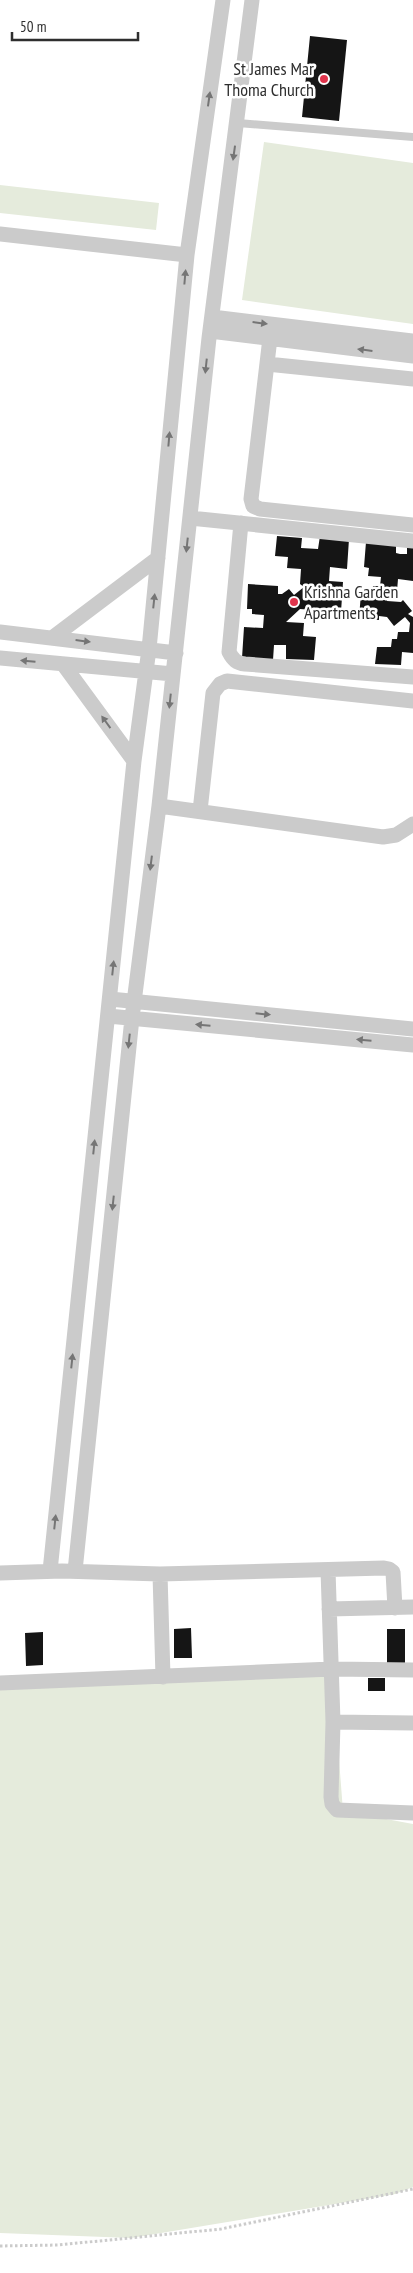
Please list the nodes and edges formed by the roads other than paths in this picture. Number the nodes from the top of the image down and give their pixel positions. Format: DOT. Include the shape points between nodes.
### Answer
graph roads {
  1 [pos="223,0"];
  2 [pos="252,0"];
  3 [pos="238,123"];
  4 [pos="413,137"];
  5 [pos="0,234"];
  6 [pos="187,255"];
  7 [pos="211,324"];
  8 [pos="270,338"];
  9 [pos="413,341"];
  10 [pos="413,356"];
  11 [pos="267,364"];
  12 [pos="413,379"];
  13 [pos="190,518"];
  14 [pos="241,524"];
  15 [pos="413,525"];
  16 [pos="413,541"];
  17 [pos="158,558"];
  18 [pos="0,632"];
  19 [pos="52,638"];
  20 [pos="149,649"];
  21 [pos="176,653"];
  22 [pos="0,658"];
  23 [pos="63,664"];
  24 [pos="146,671"];
  25 [pos="173,674"];
  26 [pos="413,677"];
  27 [pos="413,701"];
  28 [pos="134,761"];
  29 [pos="159,806"];
  30 [pos="200,811"];
  31 [pos="413,824"];
  32 [pos="110,1000"];
  33 [pos="134,1002"];
  34 [pos="108,1016"];
  35 [pos="132,1018"];
  36 [pos="413,1029"];
  37 [pos="413,1044"];
  38 [pos="328,1570"];
  39 [pos="50,1571"];
  40 [pos="75,1571"];
  41 [pos="0,1573"];
  42 [pos="160,1574"];
  43 [pos="413,1607"];
  44 [pos="395,1608"];
  45 [pos="329,1609"];
  46 [pos="332,1669"];
  47 [pos="413,1670"];
  48 [pos="162,1677"];
  49 [pos="0,1683"];
  50 [pos="333,1722"];
  51 [pos="413,1723"];
  52 [pos="413,1813"];
  6 -- 1 [label="street, one-way"];
  2 -- 3 [label="street"];
  3 -- 4 [label="lane"];
  3 -- 7 [label="street, one-way"];
  5 -- 6 [label="street"];
  17 -- 6 [label="street, one-way"];
  7 -- 8 [label="street"];
  7 -- 9 [label="street, one-way"];
  7 -- 13 [label="street, one-way"];
  10 -- 8 [label="street, one-way"];
  8 -- 11 [label="street"];
  11 -- 12 [label="street"];
  11 -- 15 [label="street" via="250,499 252,506"];
  13 -- 14 [label="street"];
  13 -- 21 [label="street, one-way"];
  14 -- 16 [label="street"];
  14 -- 26 [label="street" via="229,652 238,663"];
  17 -- 19 [label="street"];
  20 -- 17 [label="street, one-way"];
  18 -- 19 [label="street"];
  19 -- 20 [label="street, one-way"];
  20 -- 21 [label="street"];
  20 -- 24 [label="street"];
  21 -- 25 [label="street"];
  23 -- 22 [label="street, one-way"];
  23 -- 24 [label="street"];
  28 -- 23 [label="street, one-way"];
  24 -- 25 [label="street"];
  24 -- 28 [label="street"];
  25 -- 29 [label="street, one-way"];
  27 -- 30 [label="street" via="227,681 220,684 213,692"];
  32 -- 28 [label="street, one-way"];
  29 -- 30 [label="street"];
  29 -- 33 [label="street, one-way"];
  30 -- 31 [label="street" via="383,837 396,835"];
  32 -- 33 [label="street"];
  32 -- 34 [label="street"];
  33 -- 35 [label="street"];
  33 -- 36 [label="street, one-way"];
  34 -- 35 [label="street"];
  39 -- 34 [label="street, one-way"];
  37 -- 35 [label="street, one-way"];
  35 -- 40 [label="street, one-way"];
  38 -- 42 [label="street"];
  38 -- 44 [label="street" via="389,1569 393,1572"];
  38 -- 45 [label="street"];
  39 -- 40 [label="street"];
  39 -- 41 [label="street"];
  40 -- 42 [label="street"];
  42 -- 48 [label="street"];
  43 -- 44 [label="street"];
  44 -- 45 [label="street"];
  45 -- 46 [label="street"];
  46 -- 47 [label="street"];
  46 -- 48 [label="street"];
  46 -- 50 [label="street"];
  48 -- 49 [label="street"];
  50 -- 51 [label="street"];
  50 -- 52 [label="street" via="331,1797 337,1810"];
}
